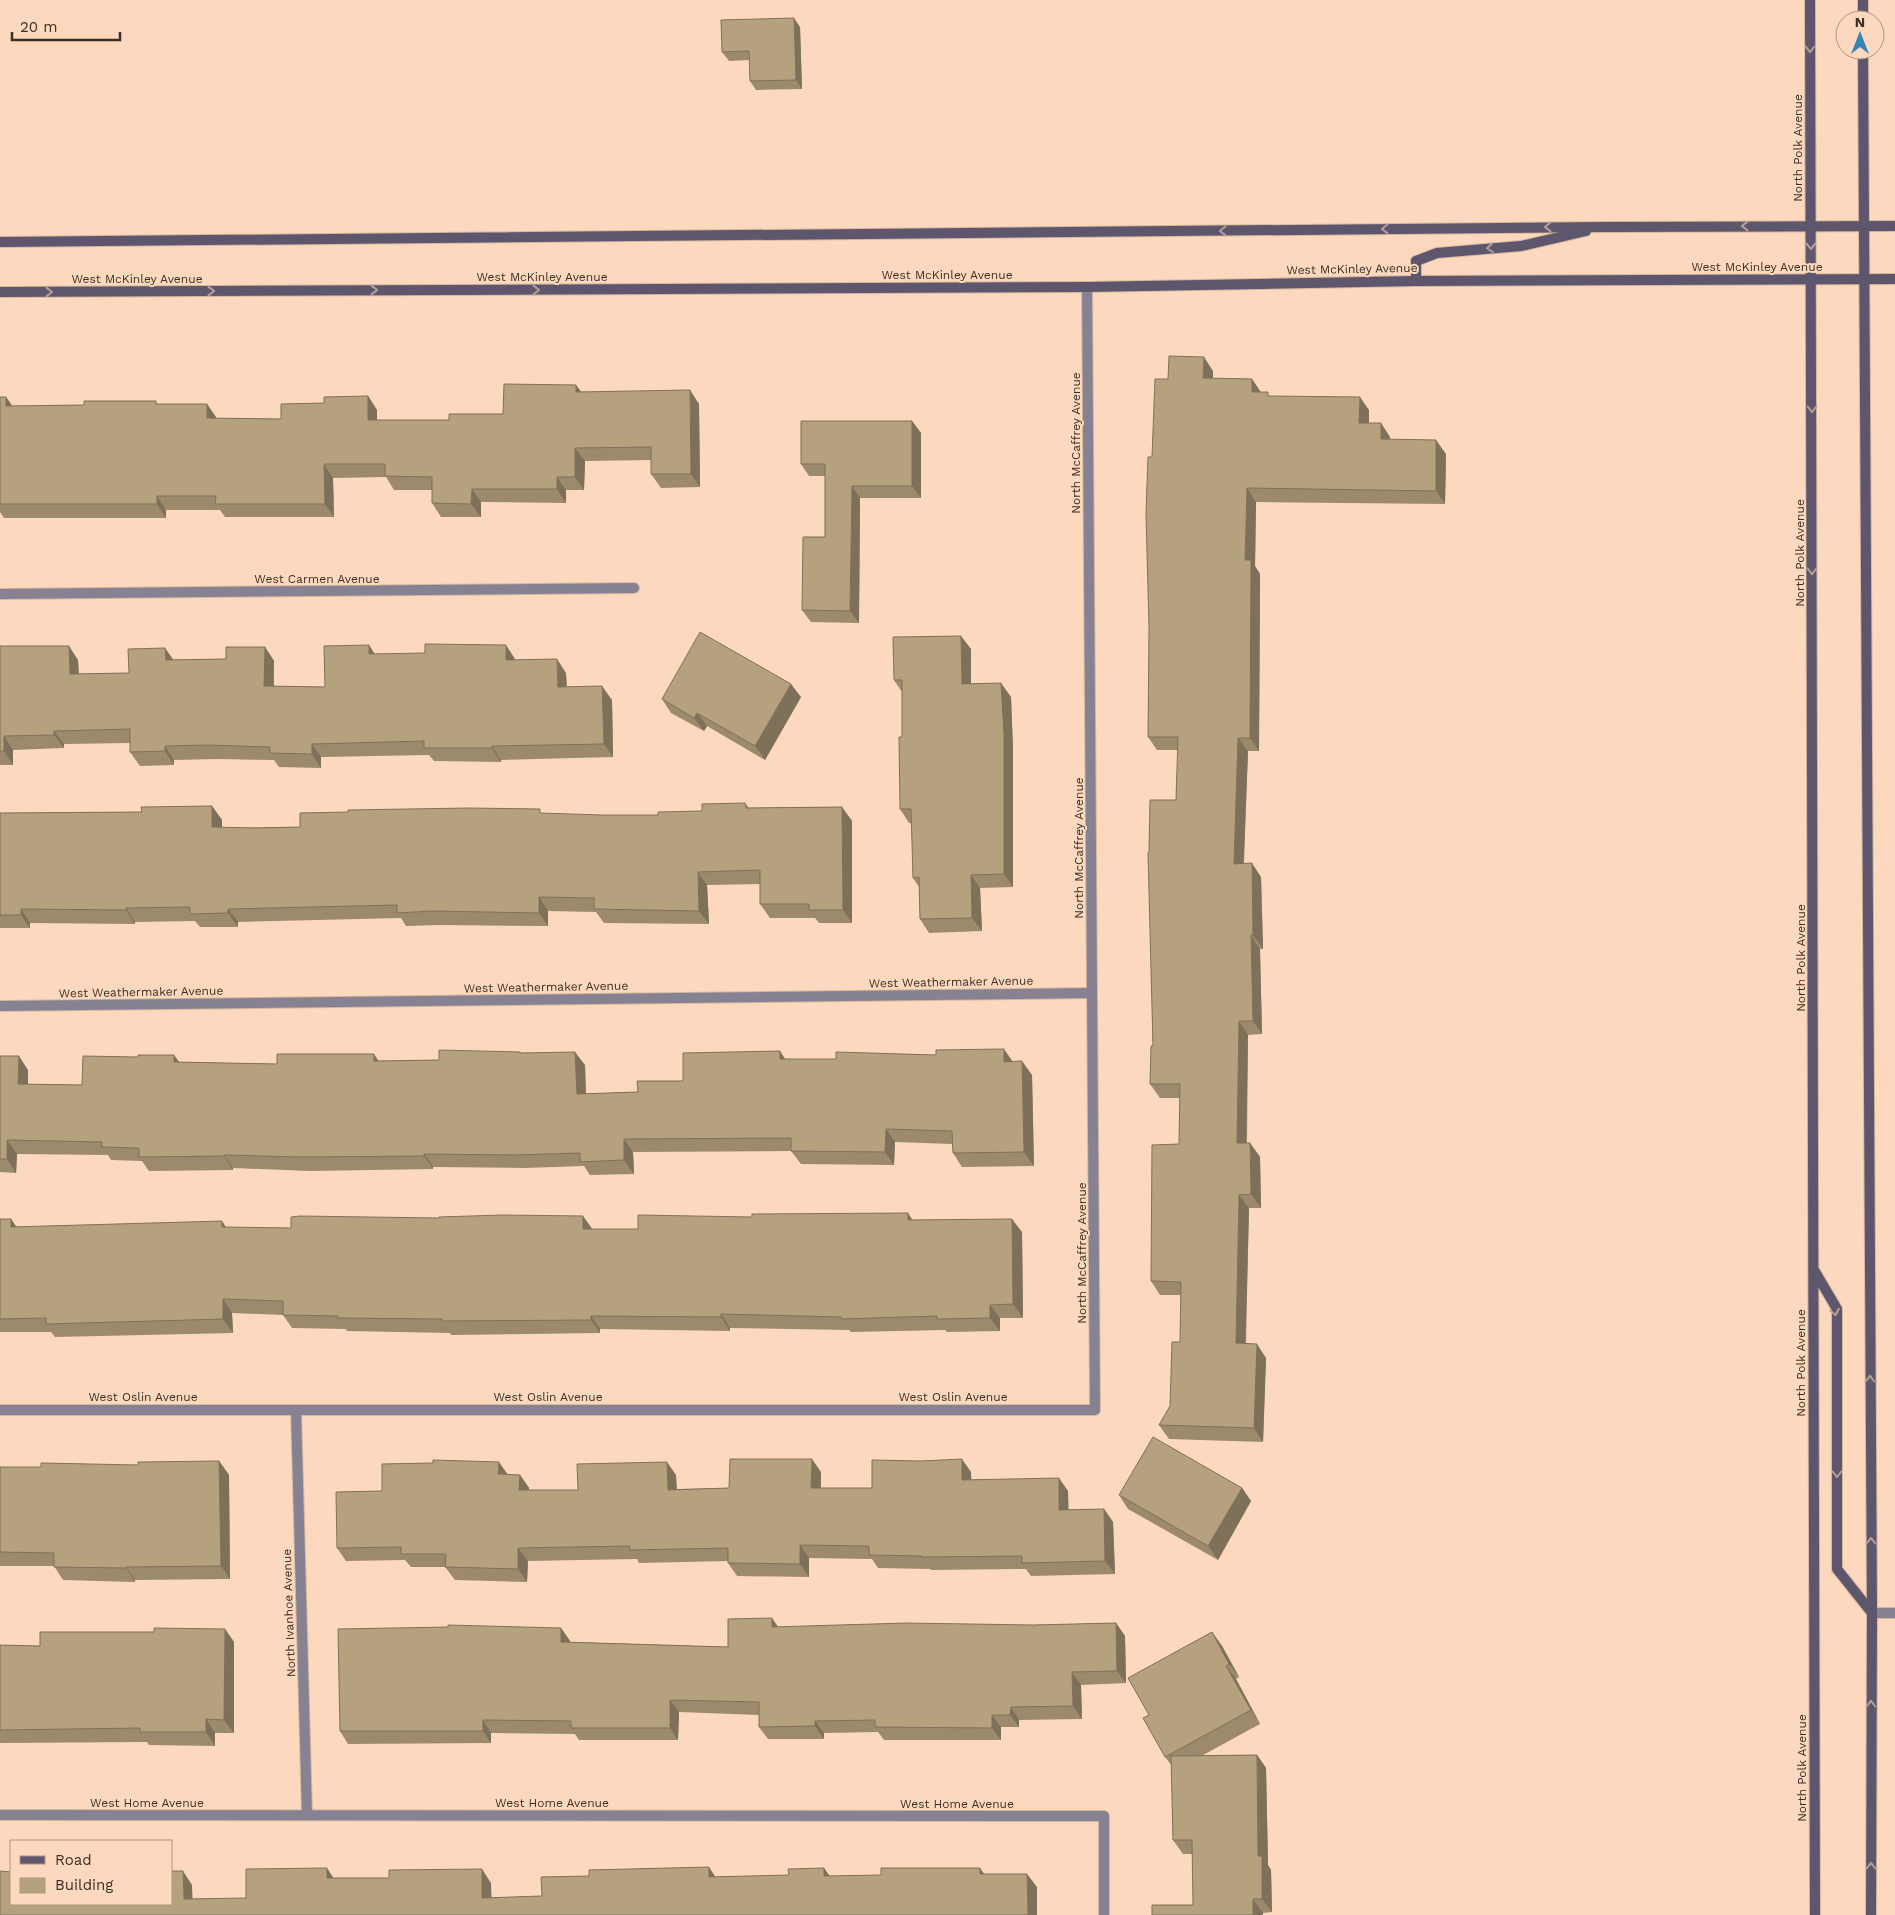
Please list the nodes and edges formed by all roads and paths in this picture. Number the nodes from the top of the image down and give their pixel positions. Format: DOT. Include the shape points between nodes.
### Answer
graph roads {
  1 [pos="1810,0"];
  2 [pos="1863,60"];
  3 [pos="1606,226"];
  4 [pos="1811,226"];
  5 [pos="1864,226"];
  6 [pos="1895,226"];
  7 [pos="0,242"];
  8 [pos="1812,279"];
  9 [pos="1864,279"];
  10 [pos="1895,279"];
  11 [pos="1416,281"];
  12 [pos="1087,286"];
  13 [pos="0,292"];
  14 [pos="634,588"];
  15 [pos="0,594"];
  16 [pos="1092,993"];
  17 [pos="0,1006"];
  18 [pos="1814,1269"];
  19 [pos="0,1410"];
  20 [pos="296,1410"];
  21 [pos="1095,1410"];
  22 [pos="1872,1613"];
  23 [pos="1895,1613"];
  24 [pos="0,1815"];
  25 [pos="307,1815"];
  26 [pos="1104,1915"];
  27 [pos="1815,1915"];
  28 [pos="1871,1915"];
  1 -- 4 [label="main road, North Polk Avenue, one-way"];
  2 -- 5 [label="main road"];
  4 -- 3 [label="main road, one-way"];
  3 -- 7 [label="main road, one-way"];
  3 -- 11 [label="main road, one-way" via="1521,246 1437,253 1416,261"];
  4 -- 5 [label="main road"];
  4 -- 8 [label="main road, North Polk Avenue, one-way"];
  5 -- 6 [label="main road"];
  5 -- 9 [label="main road"];
  8 -- 9 [label="main road, West McKinley Avenue"];
  8 -- 11 [label="main road, West McKinley Avenue"];
  8 -- 18 [label="main road, North Polk Avenue, one-way"];
  9 -- 10 [label="main road, West McKinley Avenue"];
  22 -- 9 [label="main road, one-way"];
  11 -- 12 [label="main road, West McKinley Avenue"];
  13 -- 12 [label="main road, West McKinley Avenue, one-way"];
  12 -- 16 [label="street, North McCaffrey Avenue"];
  14 -- 15 [label="street, West Carmen Avenue"];
  16 -- 17 [label="street, West Weathermaker Avenue"];
  16 -- 21 [label="street, North McCaffrey Avenue"];
  18 -- 22 [label="main road, one-way" via="1837,1310 1837,1569"];
  18 -- 27 [label="main road, North Polk Avenue"];
  19 -- 20 [label="street, West Oslin Avenue"];
  20 -- 21 [label="street, West Oslin Avenue"];
  20 -- 25 [label="street, North Ivanhoe Avenue"];
  22 -- 23 [label="street"];
  28 -- 22 [label="main road, one-way"];
  24 -- 25 [label="street, West Home Avenue"];
  25 -- 26 [label="street, West Home Avenue" via="1104,1816"];
}
